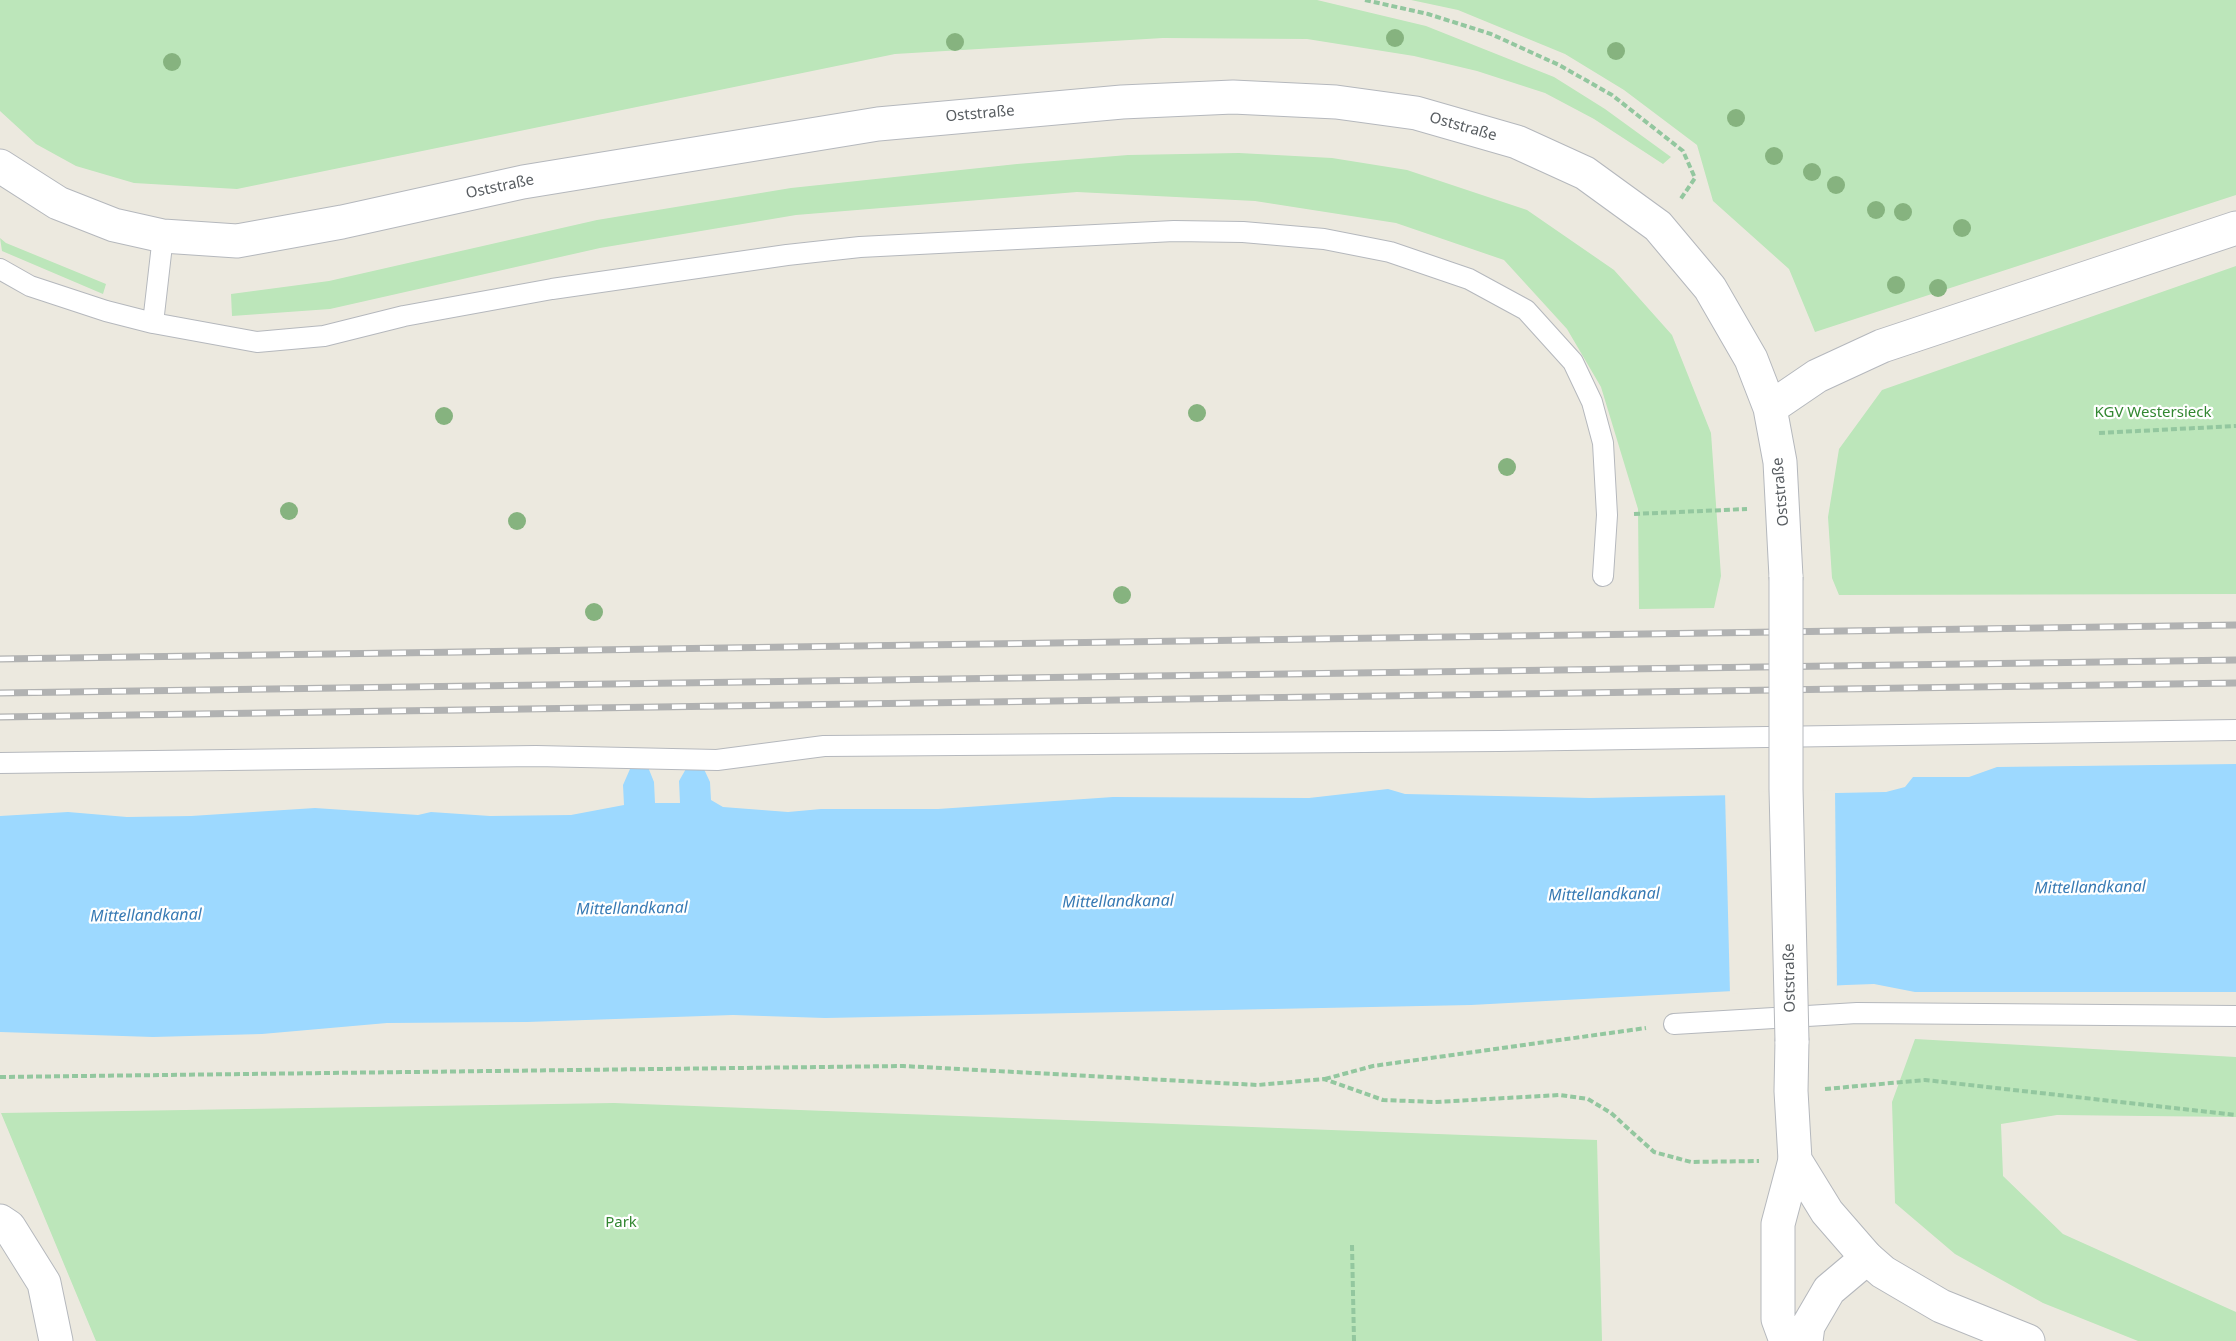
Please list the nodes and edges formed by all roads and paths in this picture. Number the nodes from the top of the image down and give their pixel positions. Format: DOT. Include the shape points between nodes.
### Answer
graph roads {
  1 [pos="1365,0"];
  2 [pos="0,166"];
  3 [pos="1658,226"];
  4 [pos="2236,228"];
  5 [pos="163,236"];
  6 [pos="0,269"];
  7 [pos="153,323"];
  8 [pos="1770,408"];
  9 [pos="2236,426"];
  10 [pos="2099,433"];
  11 [pos="1724,510"];
  12 [pos="1644,513"];
  13 [pos="1603,576"];
  14 [pos="2236,730"];
  15 [pos="0,763"];
  16 [pos="2236,1016"];
  17 [pos="1674,1024"];
  18 [pos="0,1077"];
  19 [pos="1324,1079"];
  20 [pos="1791,1091"];
  21 [pos="2236,1115"];
  22 [pos="1795,1160"];
  23 [pos="0,1221"];
  24 [pos="1352,1245"];
  25 [pos="1867,1258"];
  26 [pos="56,1341"];
  27 [pos="1354,1341"];
  28 [pos="1786,1341"];
  29 [pos="1806,1341"];
  30 [pos="2028,1341"];
  1 -- 3 [label="path" via="1491,34 1612,95 1683,151 1695,178"];
  2 -- 5 [label="street, Oststraße" via="58,203 114,225"];
  3 -- 5 [label="street, Oststraße" via="1585,173 1517,142 1416,113 1336,102 1233,97 1122,102 878,123 523,182 237,241"];
  3 -- 8 [label="street, Oststraße" via="1710,288 1751,359"];
  4 -- 8 [label="street" via="1882,346 1817,376"];
  5 -- 7 [label="lane"];
  6 -- 7 [label="lane" via="30,286"];
  7 -- 13 [label="lane" via="257,342 324,336 404,316 552,289 860,247 1174,231 1324,239 1390,252 1469,279 1526,310 1573,362 1593,402 1603,443 1607,515"];
  8 -- 20 [label="street, Oststraße, bridge" via="1780,462 1786,577"];
  9 -- 10 [label="path"];
  11 -- 12 [label="path"];
  14 -- 15 [label="lane" via="824,746 717,760 536,756"];
  16 -- 17 [label="lane" via="1857,1013"];
  17 -- 19 [label="path" via="1373,1066"];
  18 -- 19 [label="path" via="903,1066 1246,1084"];
  19 -- 22 [label="path" via="1383,1100 1435,1102 1560,1095 1588,1099 1611,1113 1654,1152 1690,1162"];
  20 -- 21 [label="path" via="1924,1080"];
  20 -- 22 [label="street, Oststraße"];
  22 -- 25 [label="street, Oststraße" via="1827,1212"];
  22 -- 28 [label="street" via="1778,1224 1778,1319"];
  23 -- 26 [label="street" via="9,1227 44,1283"];
  24 -- 27 [label="path"];
  25 -- 29 [label="street" via="1830,1290 1808,1326"];
  25 -- 30 [label="street, Oststraße" via="1941,1306"];
}
